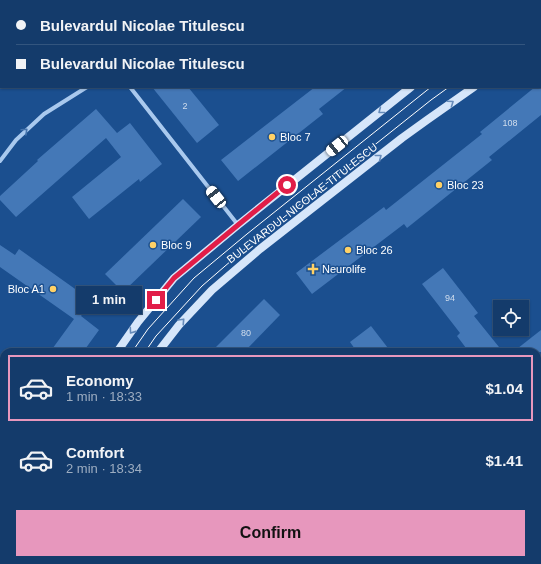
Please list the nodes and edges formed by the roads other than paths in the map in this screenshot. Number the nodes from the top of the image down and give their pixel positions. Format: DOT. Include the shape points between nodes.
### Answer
graph roads {
  1 [pos="85,88"];
  2 [pos="131,88"];
  3 [pos="410,88"];
  4 [pos="473,88"];
  5 [pos="0,161"];
  6 [pos="238,225"];
  7 [pos="120,348"];
  8 [pos="161,348"];
  5 -- 1 [label="street, one-way" via="16,140 44,114"];
  2 -- 6 [label="street"];
  3 -- 6 [label="main road, BULEVARDUL NICOLAE TITULESCU, one-way"];
  8 -- 4 [label="main road, BULEVARDUL NICOLAE TITULESCU, one-way" via="212,290 260,249 415,129"];
  6 -- 7 [label="main road, BULEVARDUL NICOLAE TITULESCU, one-way" via="174,278"];
}
